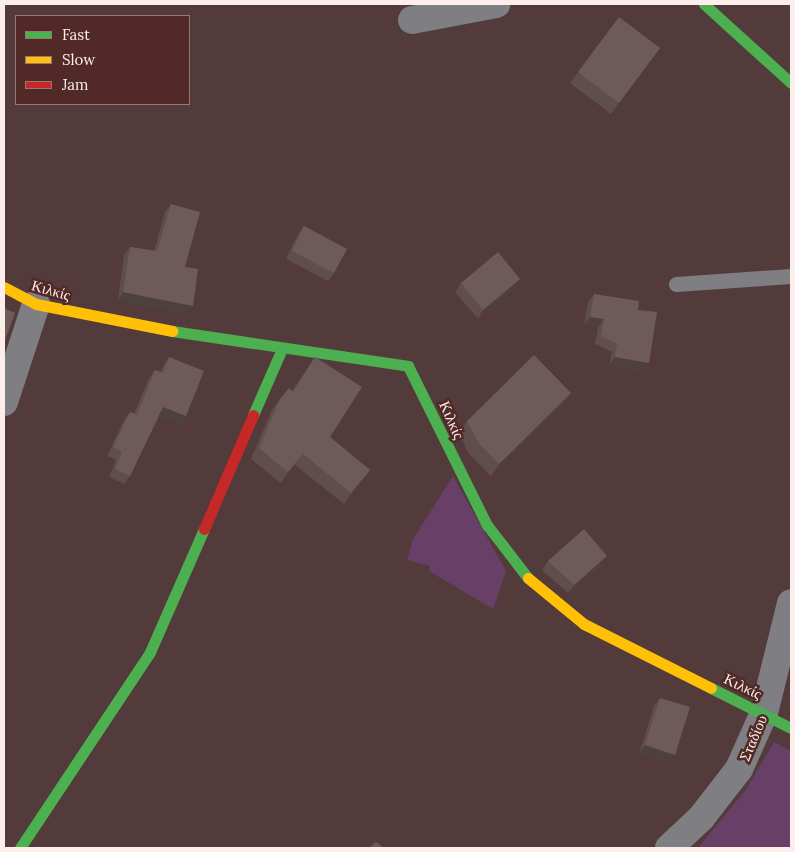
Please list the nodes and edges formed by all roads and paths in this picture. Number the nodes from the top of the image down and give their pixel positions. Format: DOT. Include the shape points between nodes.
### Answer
graph roads {
  1 [pos="496,4"];
  2 [pos="704,4"];
  3 [pos="412,20"];
  4 [pos="791,83"];
  5 [pos="791,276"];
  6 [pos="676,284"];
  7 [pos="4,287"];
  8 [pos="36,304"];
  9 [pos="281,351"];
  10 [pos="4,402"];
  11 [pos="791,603"];
  12 [pos="764,713"];
  13 [pos="791,728"];
  14 [pos="20,848"];
  15 [pos="669,848"];
  1 -- 3 [label="street"];
  2 -- 4 [label="street"];
  5 -- 6 [label="lane"];
  7 -- 8 [label="street, Κιλκίς"];
  8 -- 9 [label="street, Κιλκίς"];
  8 -- 10 [label="street"];
  9 -- 12 [label="street, Κιλκίς" via="382,358 408,366 487,525 511,561 546,597 598,631"];
  9 -- 14 [label="street" via="150,652"];
  11 -- 12 [label="street, Σταδίου"];
  12 -- 13 [label="street, Κιλκίς"];
  12 -- 15 [label="street, Σταδίου" via="739,770 722,794"];
}
